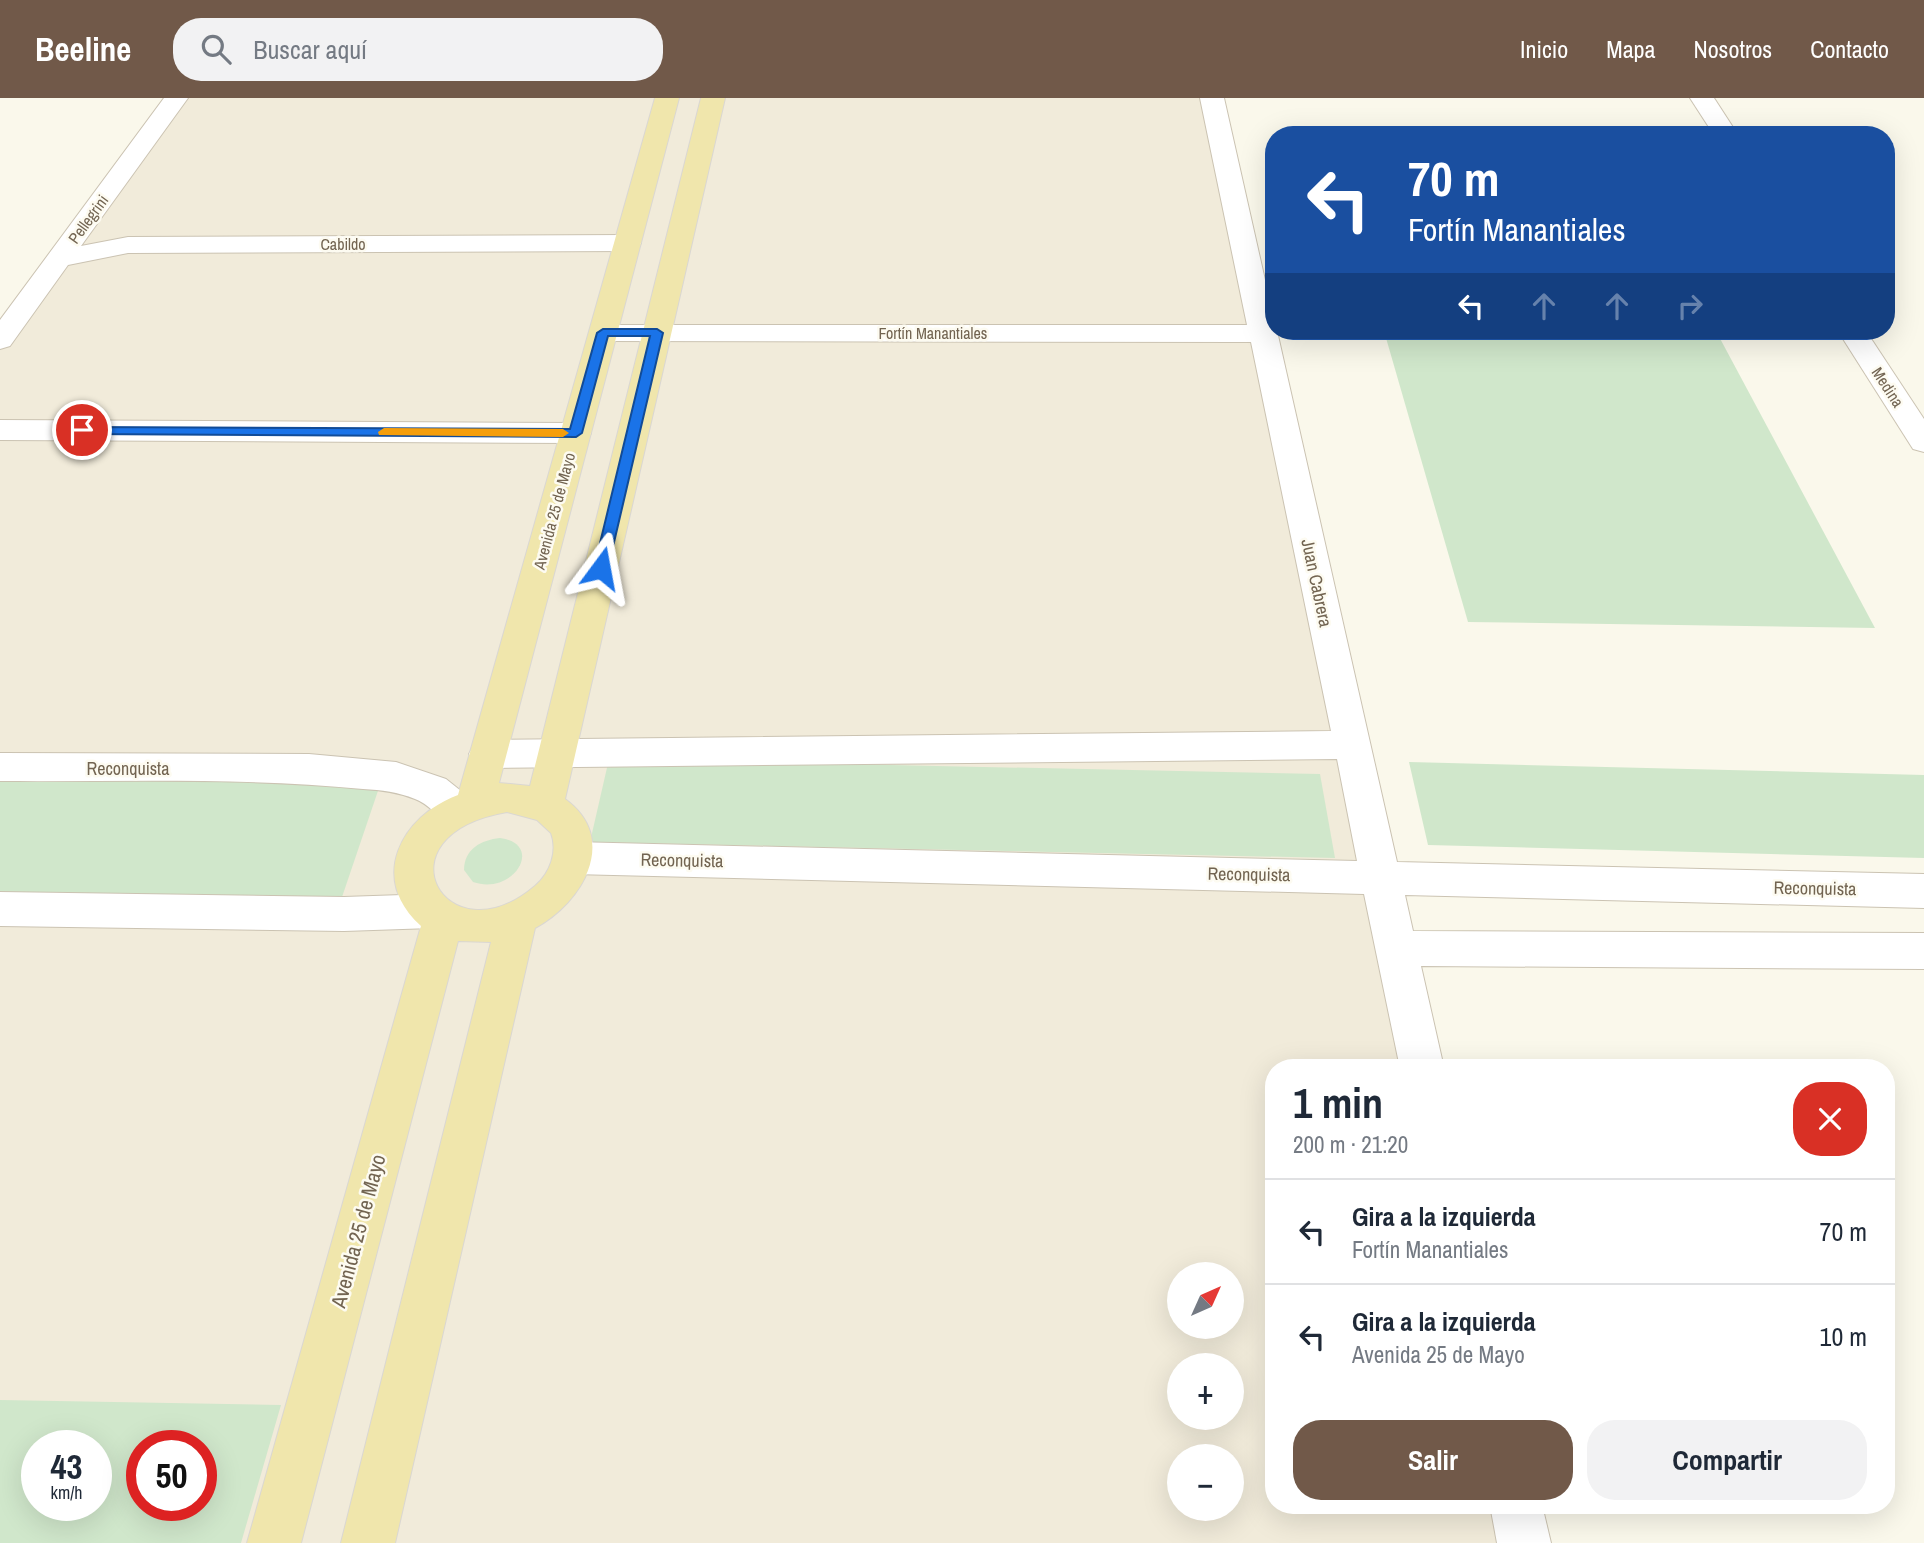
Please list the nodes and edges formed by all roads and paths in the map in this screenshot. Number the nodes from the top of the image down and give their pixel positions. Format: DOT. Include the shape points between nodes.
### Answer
graph roads {
  1 [pos="176,98"];
  2 [pos="667,98"];
  3 [pos="713,98"];
  4 [pos="1212,98"];
  5 [pos="1702,98"];
  6 [pos="1720,126"];
  7 [pos="628,243"];
  8 [pos="59,259"];
  9 [pos="603,333"];
  10 [pos="657,333"];
  11 [pos="1263,334"];
  12 [pos="0,340"];
  13 [pos="1858,340"];
  14 [pos="0,430"];
  15 [pos="576,433"];
  16 [pos="1924,442"];
  17 [pos="1352,746"];
  18 [pos="557,752"];
  19 [pos="488,754"];
  20 [pos="0,767"];
  21 [pos="544,805"];
  22 [pos="466,807"];
  23 [pos="573,858"];
  24 [pos="1381,877"];
  25 [pos="1924,891"];
  26 [pos="0,909"];
  27 [pos="438,915"];
  28 [pos="517,918"];
  29 [pos="1396,948"];
  30 [pos="1924,951"];
  31 [pos="1420,1059"];
  32 [pos="1518,1514"];
  33 [pos="274,1543"];
  34 [pos="368,1543"];
  35 [pos="1524,1543"];
  1 -- 8 [label="street, Pellegrini"];
  2 -- 7 [label="main road, Avenida 25 de Mayo"];
  3 -- 10 [label="main road"];
  4 -- 11 [label="street, Juan Cabrera"];
  5 -- 6 [label="street"];
  7 -- 8 [label="street, Cabildo" via="128,245"];
  7 -- 9 [label="main road, Avenida 25 de Mayo"];
  8 -- 12 [label="street, Pellegrini"];
  9 -- 10 [label="street, Fortín Manantiales"];
  9 -- 15 [label="main road, Avenida 25 de Mayo"];
  10 -- 11 [label="street, Fortín Manantiales"];
  10 -- 18 [label="main road"];
  11 -- 17 [label="street, Juan Cabrera"];
  13 -- 16 [label="street, Medina"];
  14 -- 15 [label="street"];
  15 -- 19 [label="main road, Avenida 25 de Mayo"];
  17 -- 18 [label="street"];
  17 -- 24 [label="street, Juan Cabrera"];
  18 -- 19 [label="street"];
  18 -- 21 [label="main road"];
  19 -- 22 [label="main road, Avenida 25 de Mayo"];
  20 -- 22 [label="street, Reconquista" via="309,769 396,777"];
  21 -- 22 [label="main road" via="507,797"];
  21 -- 23 [label="main road" via="566,822 574,840"];
  22 -- 27 [label="main road" via="436,826 421,845 413,866 414,887 424,905"];
  23 -- 24 [label="street, Reconquista"];
  23 -- 28 [label="main road" via="563,883 546,902"];
  24 -- 25 [label="street, Reconquista"];
  24 -- 29 [label="street, Juan Cabrera"];
  26 -- 27 [label="street"];
  27 -- 28 [label="main road" via="467,926"];
  27 -- 33 [label="main road, Avenida 25 de Mayo"];
  28 -- 34 [label="main road"];
  29 -- 30 [label="street"];
  29 -- 31 [label="street, Juan Cabrera"];
  32 -- 35 [label="street"];
}
